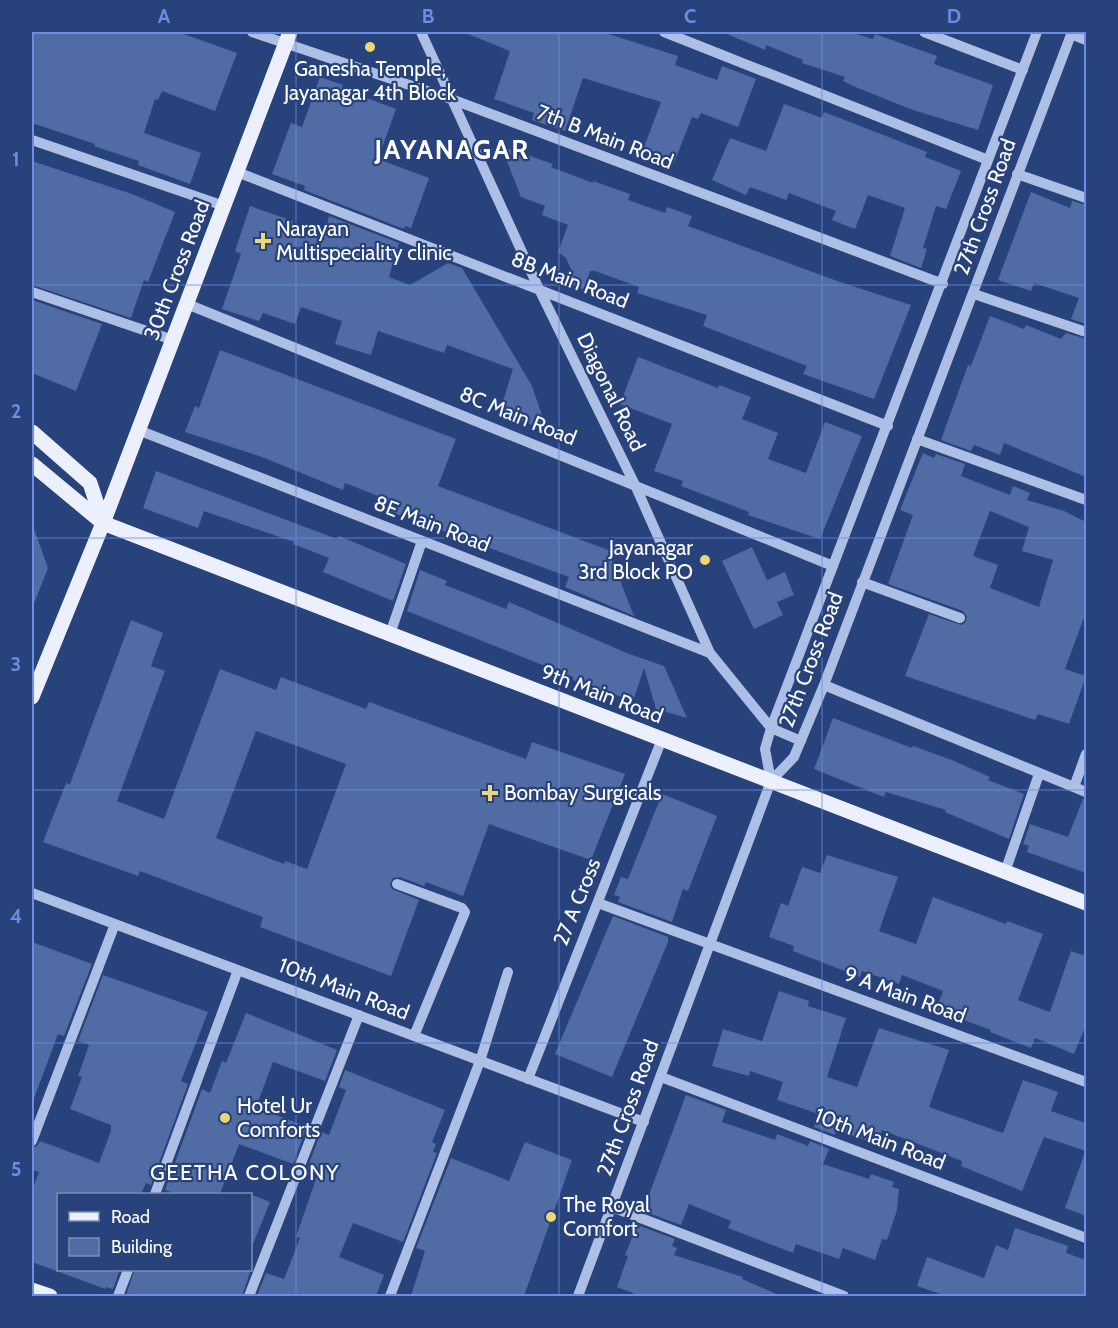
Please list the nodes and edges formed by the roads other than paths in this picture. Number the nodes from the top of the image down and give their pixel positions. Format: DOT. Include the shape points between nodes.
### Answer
graph roads {
  1 [pos="252,32"];
  2 [pos="421,32"];
  3 [pos="664,32"];
  4 [pos="700,32"];
  5 [pos="924,32"];
  6 [pos="1037,32"];
  7 [pos="1072,33"];
  8 [pos="288,37"];
  9 [pos="1086,39"];
  10 [pos="695,44"];
  11 [pos="1023,70"];
  12 [pos="451,99"];
  13 [pos="32,140"];
  14 [pos="988,160"];
  15 [pos="237,172"];
  16 [pos="1017,174"];
  17 [pos="1086,198"];
  18 [pos="224,206"];
  19 [pos="943,284"];
  20 [pos="540,289"];
  21 [pos="32,292"];
  22 [pos="974,294"];
  23 [pos="187,304"];
  24 [pos="1086,332"];
  25 [pos="173,340"];
  26 [pos="888,426"];
  27 [pos="138,430"];
  28 [pos="32,432"];
  29 [pos="917,439"];
  30 [pos="32,464"];
  31 [pos="635,485"];
  32 [pos="1086,500"];
  33 [pos="103,524"];
  34 [pos="422,541"];
  35 [pos="833,566"];
  36 [pos="862,582"];
  37 [pos="960,618"];
  38 [pos="390,634"];
  39 [pos="711,653"];
  40 [pos="824,685"];
  41 [pos="32,698"];
  42 [pos="771,728"];
  43 [pos="662,739"];
  44 [pos="801,741"];
  45 [pos="1086,754"];
  46 [pos="1039,774"];
  47 [pos="771,781"];
  48 [pos="1074,787"];
  49 [pos="1086,792"];
  50 [pos="1005,872"];
  51 [pos="397,884"];
  52 [pos="32,893"];
  53 [pos="598,903"];
  54 [pos="1086,903"];
  55 [pos="115,924"];
  56 [pos="711,944"];
  57 [pos="238,970"];
  58 [pos="508,972"];
  59 [pos="359,1016"];
  60 [pos="414,1036"];
  61 [pos="480,1061"];
  62 [pos="661,1077"];
  63 [pos="528,1079"];
  64 [pos="1086,1082"];
  65 [pos="644,1122"];
  66 [pos="32,1141"];
  67 [pos="155,1193"];
  68 [pos="612,1207"];
  69 [pos="1086,1238"];
  70 [pos="127,1271"];
  71 [pos="32,1290"];
  72 [pos="50,1296"];
  73 [pos="118,1296"];
  74 [pos="249,1296"];
  75 [pos="390,1296"];
  76 [pos="578,1296"];
  77 [pos="844,1296"];
  1 -- 8 [label="street, 7th B Main Road"];
  2 -- 12 [label="street, Diagonal Road"];
  3 -- 10 [label="street"];
  4 -- 10 [label="street"];
  5 -- 11 [label="street"];
  6 -- 11 [label="street, 27th Cross Road"];
  7 -- 9 [label="street"];
  7 -- 16 [label="street, 27th Cross Road"];
  8 -- 12 [label="street, 7th B Main Road"];
  8 -- 15 [label="main road, 30th Cross Road"];
  10 -- 14 [label="street"];
  11 -- 14 [label="street, 27th Cross Road"];
  12 -- 19 [label="street, 7th B Main Road"];
  12 -- 20 [label="street, Diagonal Road"];
  13 -- 18 [label="street"];
  14 -- 19 [label="street, 27th Cross Road"];
  15 -- 18 [label="main road, 30th Cross Road"];
  15 -- 20 [label="street, 8B Main Road"];
  16 -- 17 [label="street"];
  16 -- 22 [label="street, 27th Cross Road"];
  18 -- 23 [label="main road, 30th Cross Road"];
  19 -- 26 [label="street, 27th Cross Road"];
  20 -- 26 [label="street, 8B Main Road"];
  20 -- 31 [label="street, Diagonal Road"];
  21 -- 25 [label="street"];
  22 -- 24 [label="street"];
  22 -- 29 [label="street, 27th Cross Road"];
  23 -- 25 [label="main road, 30th Cross Road"];
  23 -- 31 [label="street, 8C Main Road"];
  25 -- 27 [label="main road, 30th Cross Road"];
  26 -- 35 [label="street, 27th Cross Road"];
  27 -- 33 [label="main road, 30th Cross Road"];
  27 -- 34 [label="street, 8E Main Road"];
  28 -- 33 [label="main road" via="90,483"];
  29 -- 32 [label="street"];
  29 -- 36 [label="street, 27th Cross Road"];
  30 -- 33 [label="main road, 9th Main Road"];
  31 -- 35 [label="street, 8C Main Road"];
  31 -- 39 [label="street, Diagonal Road"];
  33 -- 38 [label="main road, 9th Main Road"];
  33 -- 41 [label="main road, 30th Cross Road"];
  34 -- 38 [label="street"];
  34 -- 39 [label="street, 8E Main Road"];
  35 -- 42 [label="street, 27th Cross Road"];
  36 -- 37 [label="street"];
  36 -- 40 [label="street, 27th Cross Road"];
  38 -- 43 [label="main road, 9th Main Road"];
  39 -- 42 [label="street, Diagonal Road"];
  40 -- 44 [label="street, 27th Cross Road"];
  40 -- 46 [label="street"];
  42 -- 44 [label="street, Diagonal Road"];
  42 -- 47 [label="street, 27th Cross Road" via="765,749"];
  43 -- 47 [label="main road, 9th Main Road"];
  43 -- 53 [label="street, 27 A Cross"];
  44 -- 47 [label="street, 27th Cross Road" via="794,757"];
  45 -- 48 [label="street"];
  46 -- 48 [label="street"];
  46 -- 50 [label="street"];
  47 -- 50 [label="main road, 9th Main Road"];
  47 -- 56 [label="street, 27th Cross Road"];
  48 -- 49 [label="street"];
  50 -- 54 [label="main road, 9th Main Road"];
  51 -- 60 [label="street" via="465,912"];
  52 -- 55 [label="street, 10th Main Road"];
  53 -- 56 [label="street, 9 A Main Road"];
  53 -- 63 [label="street, 27 A Cross"];
  55 -- 57 [label="street, 10th Main Road"];
  55 -- 66 [label="street"];
  56 -- 62 [label="street, 27th Cross Road"];
  56 -- 64 [label="street, 9 A Main Road"];
  57 -- 59 [label="street, 10th Main Road"];
  57 -- 67 [label="street"];
  58 -- 61 [label="street"];
  59 -- 60 [label="street, 10th Main Road"];
  59 -- 74 [label="street"];
  60 -- 61 [label="street, 10th Main Road"];
  61 -- 63 [label="street, 10th Main Road"];
  61 -- 75 [label="street"];
  62 -- 65 [label="street, 27th Cross Road"];
  62 -- 69 [label="street, 10th Main Road"];
  63 -- 65 [label="street, 10th Main Road"];
  65 -- 68 [label="street, 27th Cross Road"];
  68 -- 76 [label="street, 27th Cross Road"];
  68 -- 77 [label="street"];
  70 -- 73 [label="street"];
  71 -- 72 [label="main road"];
}
